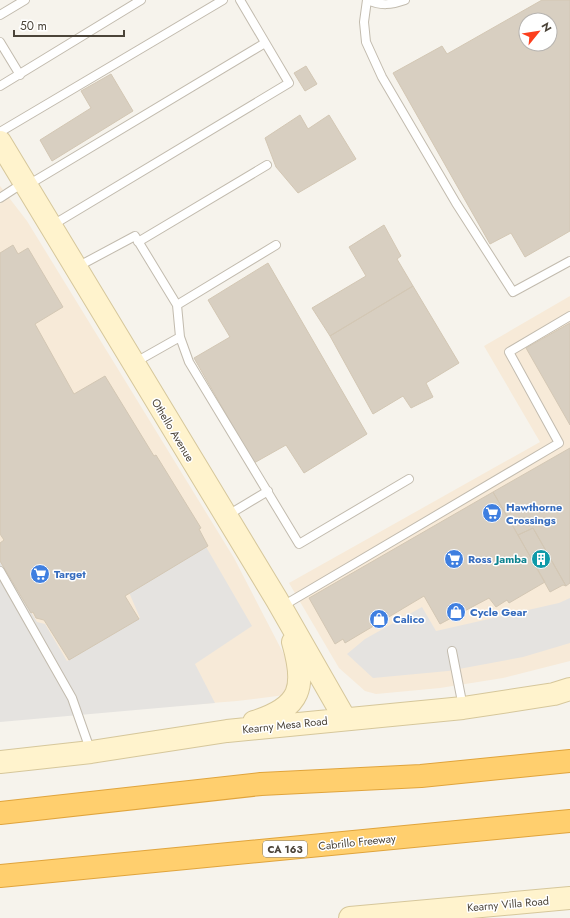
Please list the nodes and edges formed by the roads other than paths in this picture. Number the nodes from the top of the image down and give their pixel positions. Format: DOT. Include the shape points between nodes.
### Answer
graph roads {
  1 [pos="25,0"];
  2 [pos="141,0"];
  3 [pos="223,0"];
  4 [pos="240,0"];
  5 [pos="367,0"];
  6 [pos="405,0"];
  7 [pos="0,15"];
  8 [pos="0,42"];
  9 [pos="265,43"];
  10 [pos="20,75"];
  11 [pos="0,86"];
  12 [pos="0,132"];
  13 [pos="0,142"];
  14 [pos="267,165"];
  15 [pos="26,184"];
  16 [pos="0,198"];
  17 [pos="51,226"];
  18 [pos="138,242"];
  19 [pos="276,245"];
  20 [pos="570,261"];
  21 [pos="76,267"];
  22 [pos="176,305"];
  23 [pos="570,316"];
  24 [pos="180,337"];
  25 [pos="133,363"];
  26 [pos="409,479"];
  27 [pos="268,491"];
  28 [pos="226,517"];
  29 [pos="0,571"];
  30 [pos="281,607"];
  31 [pos="452,651"];
  32 [pos="570,689"];
  33 [pos="463,708"];
  34 [pos="345,719"];
  35 [pos="227,731"];
  36 [pos="91,752"];
  37 [pos="570,761"];
  38 [pos="0,762"];
  39 [pos="0,813"];
  40 [pos="570,821"];
  41 [pos="0,876"];
  42 [pos="570,898"];
  43 [pos="350,918"];
  1 -- 7 [label="lane"];
  2 -- 10 [label="lane"];
  3 -- 12 [label="lane"];
  4 -- 9 [label="lane"];
  5 -- 6 [label="lane" via="378,5"];
  5 -- 20 [label="lane" via="364,22 366,42 382,77 513,292"];
  8 -- 10 [label="lane"];
  9 -- 15 [label="lane"];
  9 -- 17 [label="lane" via="289,83"];
  10 -- 11 [label="lane"];
  13 -- 15 [label="street, Othello Avenue"];
  14 -- 18 [label="lane"];
  15 -- 16 [label="lane"];
  15 -- 17 [label="street, Othello Avenue"];
  17 -- 21 [label="street, Othello Avenue"];
  18 -- 21 [label="lane" via="135,236"];
  18 -- 22 [label="lane"];
  19 -- 22 [label="lane"];
  21 -- 25 [label="street, Othello Avenue"];
  22 -- 24 [label="lane"];
  23 -- 30 [label="lane" via="509,352 559,443"];
  24 -- 25 [label="lane"];
  24 -- 27 [label="lane" via="189,362"];
  25 -- 28 [label="street, Othello Avenue"];
  26 -- 27 [label="lane" via="299,544"];
  27 -- 28 [label="lane"];
  28 -- 30 [label="street, Othello Avenue"];
  29 -- 36 [label="lane" via="72,698"];
  30 -- 34 [label="street, Othello Avenue"];
  30 -- 35 [label="street" via="298,659 301,677 297,692 288,706 275,716"];
  31 -- 33 [label="lane"];
  32 -- 33 [label="street, Kearny Mesa Road" via="554,694"];
  33 -- 34 [label="street, Kearny Mesa Road"];
  34 -- 35 [label="street, Kearny Mesa Road"];
  35 -- 36 [label="street, Kearny Mesa Road"];
  36 -- 38 [label="street, Kearny Mesa Road"];
  37 -- 39 [label="highway" via="421,776 261,784"];
  40 -- 41 [label="highway, Cabrillo Freeway / CA 163"];
  42 -- 43 [label="street, Kearny Villa Road"];
}
